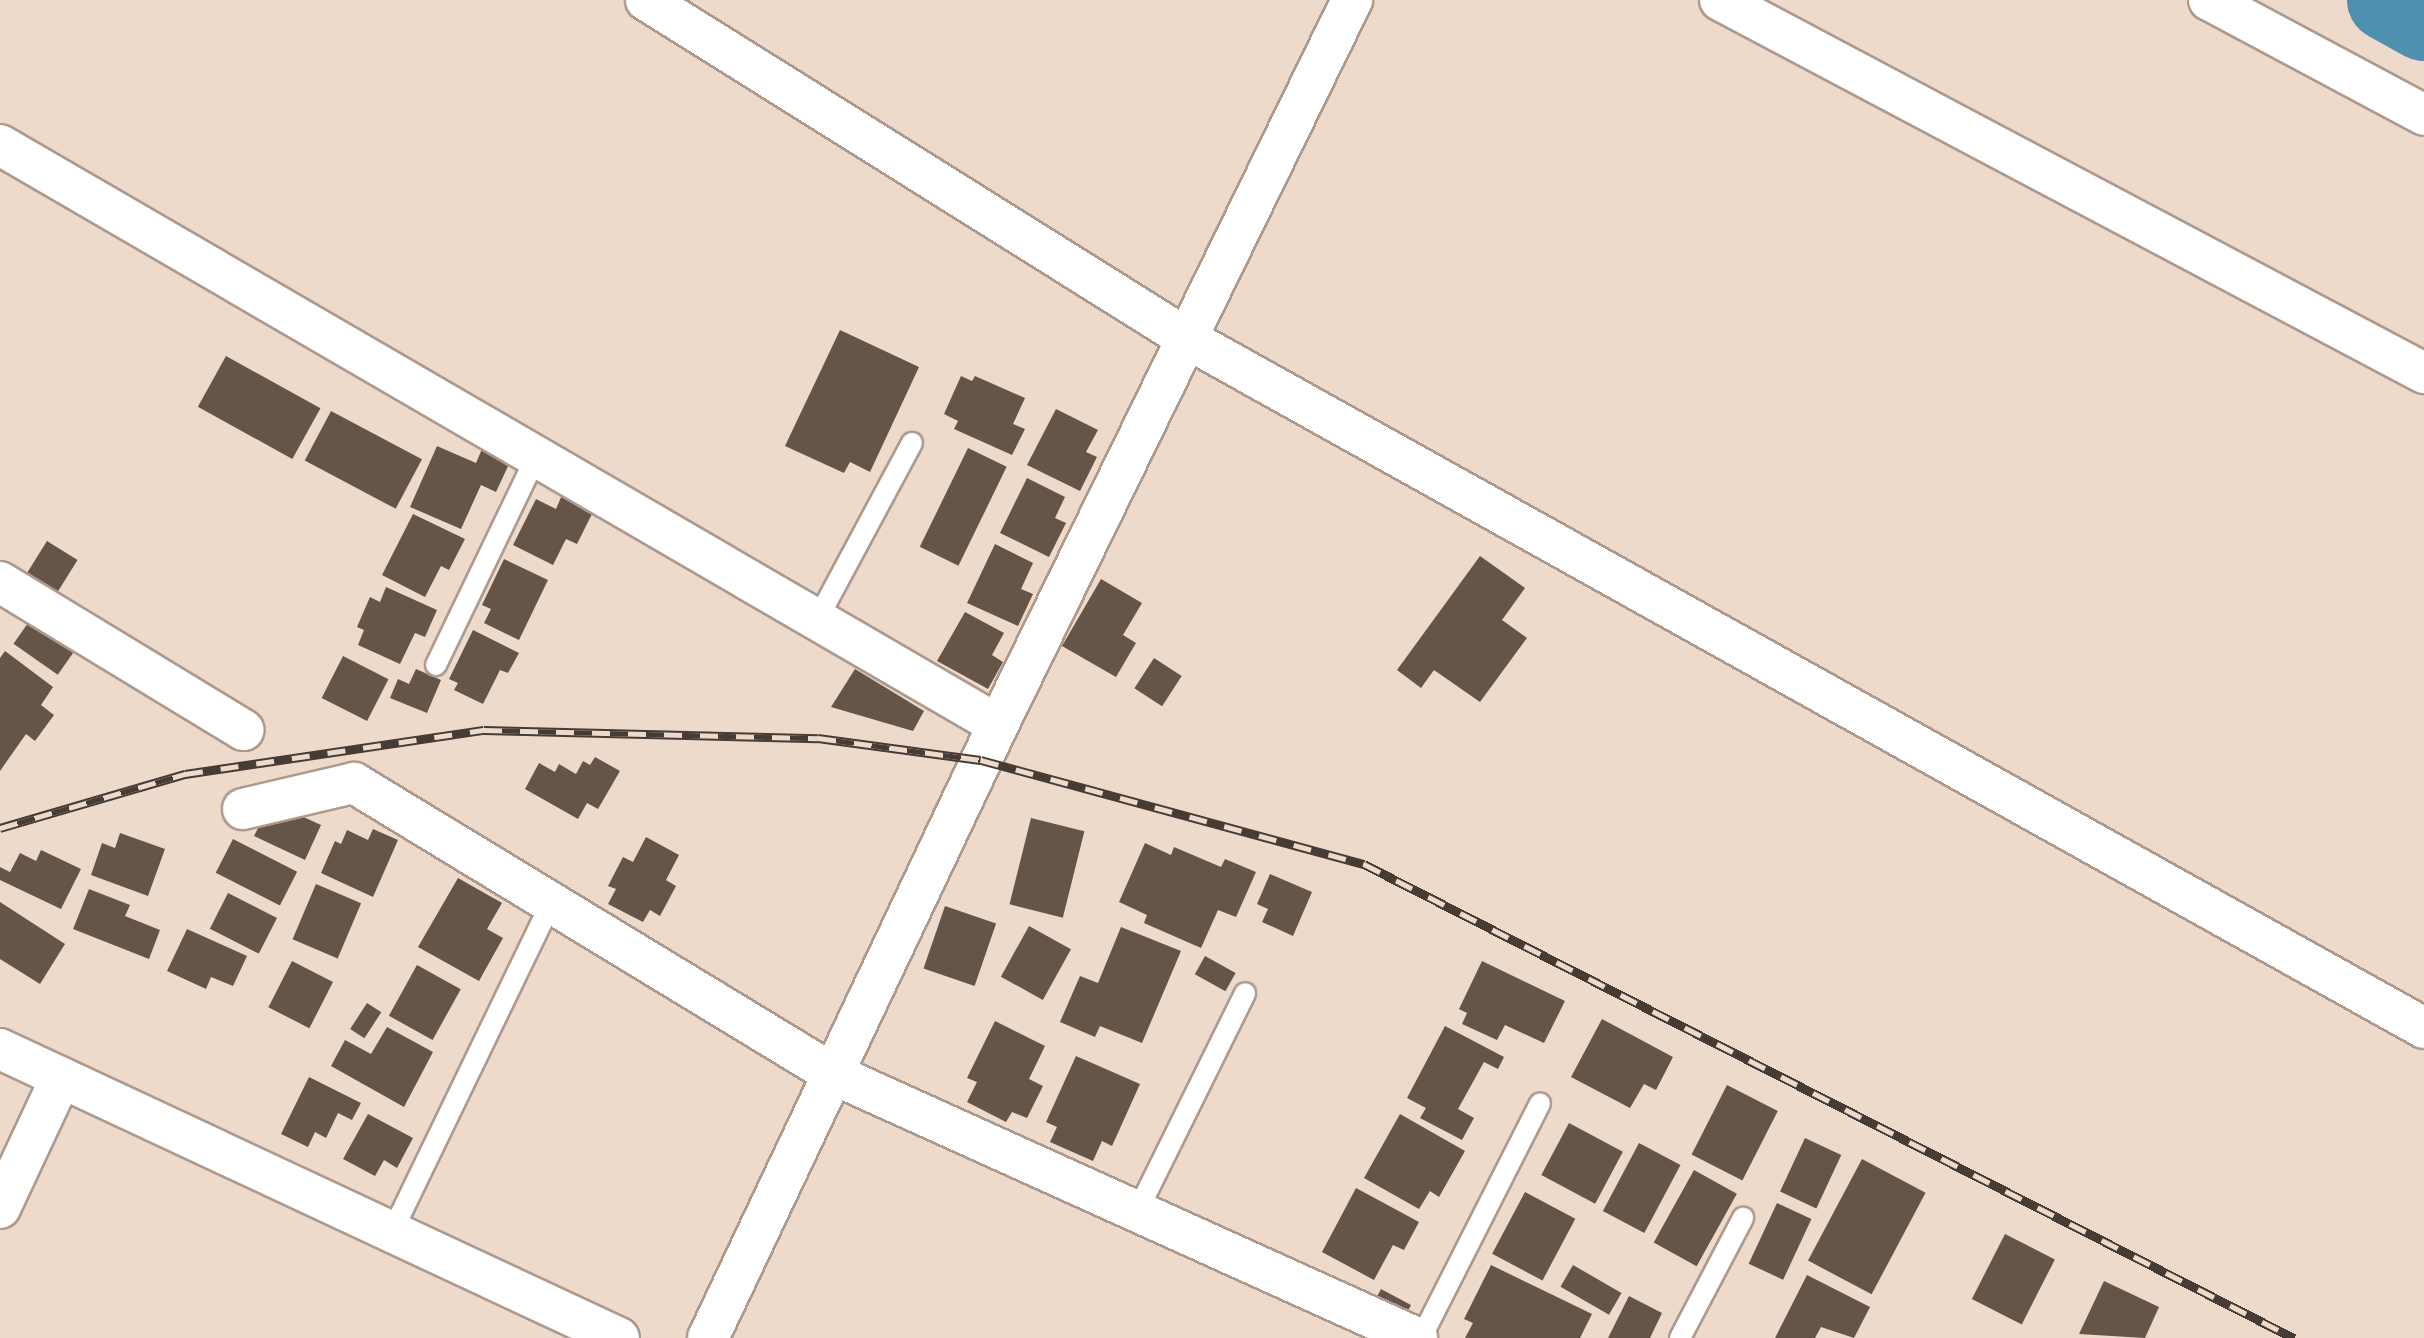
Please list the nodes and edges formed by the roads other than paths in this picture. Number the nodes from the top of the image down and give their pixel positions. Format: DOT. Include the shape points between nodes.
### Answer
graph roads {
  1 [pos="646,0"];
  2 [pos="1352,0"];
  3 [pos="1720,0"];
  4 [pos="2209,0"];
  5 [pos="2424,115"];
  6 [pos="0,145"];
  7 [pos="1186,338"];
  8 [pos="2424,373"];
  9 [pos="912,443"];
  10 [pos="537,455"];
  11 [pos="0,582"];
  12 [pos="817,620"];
  13 [pos="436,665"];
  14 [pos="998,725"];
  15 [pos="243,730"];
  16 [pos="243,809"];
  17 [pos="551,903"];
  18 [pos="1245,993"];
  19 [pos="2424,1028"];
  20 [pos="0,1049"];
  21 [pos="833,1074"];
  22 [pos="61,1078"];
  23 [pos="1540,1103"];
  24 [pos="5,1185"];
  25 [pos="1137,1212"];
  26 [pos="1743,1218"];
  27 [pos="392,1232"];
  28 [pos="619,1338"];
  29 [pos="708,1338"];
  30 [pos="1419,1338"];
  31 [pos="1680,1338"];
  1 -- 7 [label="street"];
  2 -- 7 [label="street"];
  3 -- 8 [label="street"];
  4 -- 5 [label="street"];
  6 -- 10 [label="street"];
  7 -- 14 [label="street"];
  7 -- 19 [label="street"];
  9 -- 12 [label="lane"];
  10 -- 12 [label="street"];
  10 -- 13 [label="lane"];
  11 -- 15 [label="street"];
  12 -- 14 [label="street"];
  14 -- 21 [label="street"];
  16 -- 17 [label="street" via="354,783"];
  17 -- 21 [label="street"];
  17 -- 27 [label="lane"];
  18 -- 25 [label="lane"];
  20 -- 22 [label="street"];
  21 -- 25 [label="street"];
  21 -- 29 [label="street"];
  22 -- 24 [label="street"];
  22 -- 27 [label="street"];
  23 -- 30 [label="lane"];
  25 -- 30 [label="street"];
  26 -- 31 [label="lane"];
  27 -- 28 [label="street"];
}
